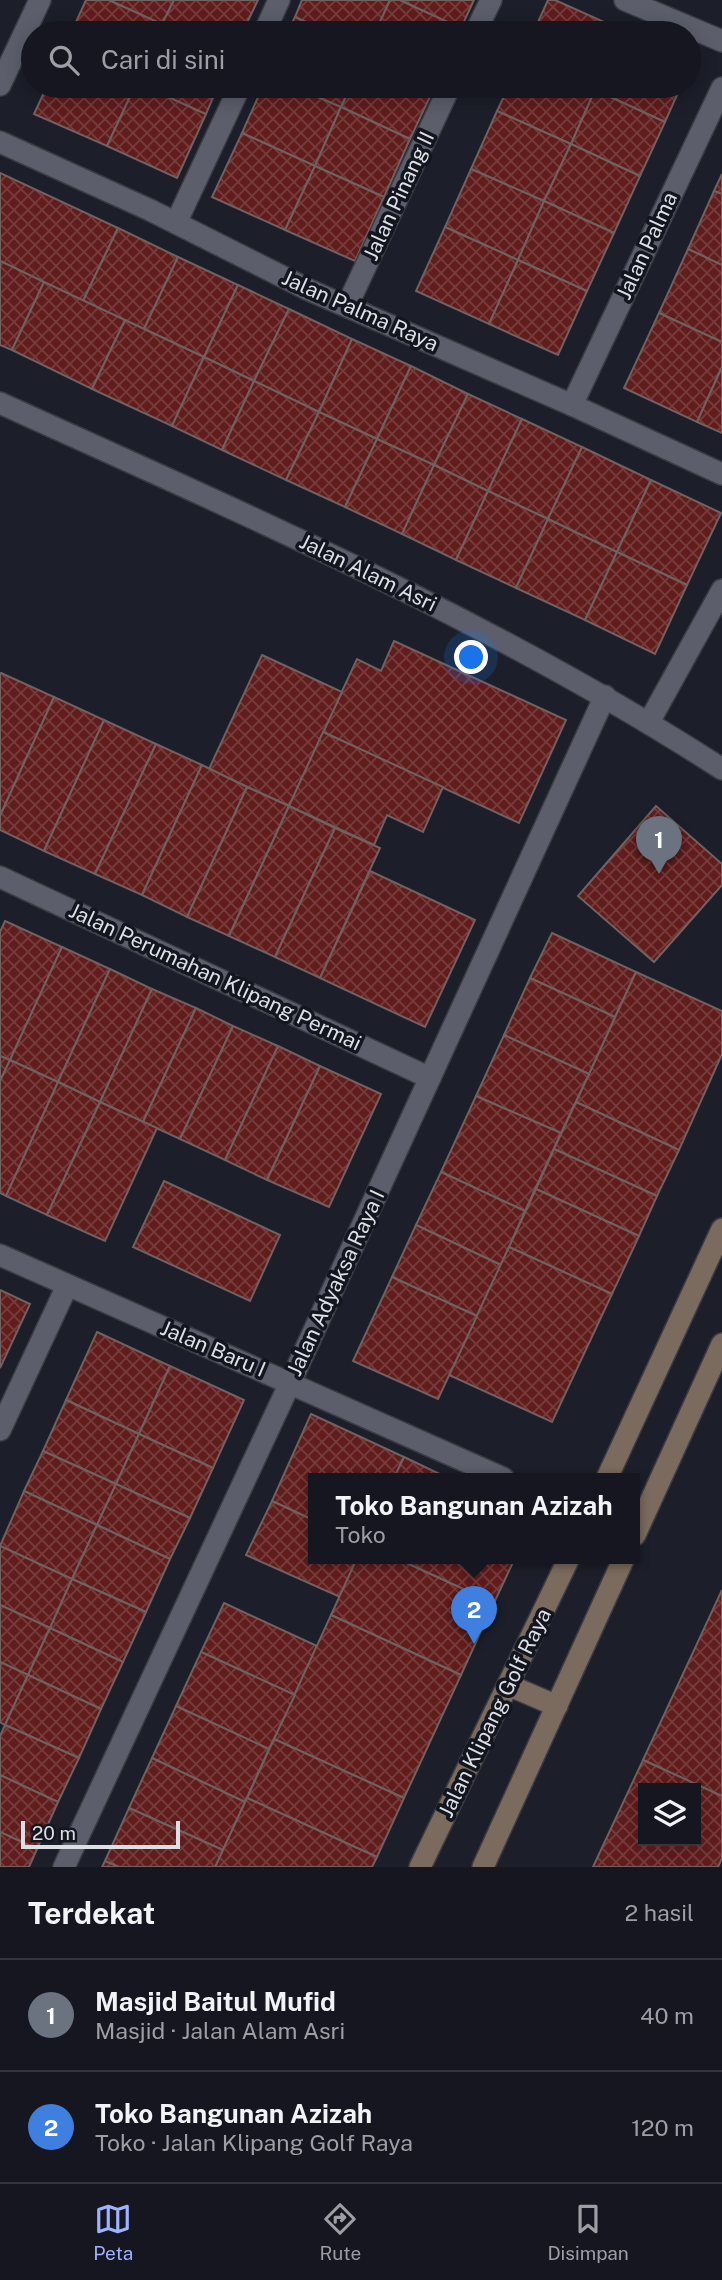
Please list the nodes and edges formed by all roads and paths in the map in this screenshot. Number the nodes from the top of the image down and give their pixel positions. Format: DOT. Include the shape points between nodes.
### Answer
graph roads {
  1 [pos="40,0"];
  2 [pos="279,0"];
  3 [pos="491,0"];
  4 [pos="625,0"];
  5 [pos="30,21"];
  6 [pos="269,21"];
  7 [pos="481,21"];
  8 [pos="675,21"];
  9 [pos="701,32"];
  10 [pos="21,40"];
  11 [pos="722,41"];
  12 [pos="0,85"];
  13 [pos="722,88"];
  14 [pos="234,98"];
  15 [pos="444,98"];
  16 [pos="0,142"];
  17 [pos="176,223"];
  18 [pos="347,306"];
  19 [pos="0,403"];
  20 [pos="572,405"];
  21 [pos="722,474"];
  22 [pos="722,590"];
  23 [pos="605,696"];
  24 [pos="649,722"];
  25 [pos="722,769"];
  26 [pos="0,877"];
  27 [pos="430,1078"];
  28 [pos="722,1229"];
  29 [pos="0,1255"];
  30 [pos="67,1286"];
  31 [pos="722,1344"];
  32 [pos="290,1383"];
  33 [pos="0,1430"];
  34 [pos="492,1473"];
  35 [pos="609,1473"];
  36 [pos="640,1524"];
  37 [pos="566,1564"];
  38 [pos="621,1564"];
  39 [pos="508,1685"];
  40 [pos="557,1706"];
  41 [pos="64,1867"];
  42 [pos="420,1867"];
  43 [pos="483,1867"];
  1 -- 5 [label="street"];
  2 -- 6 [label="street"];
  3 -- 7 [label="street"];
  4 -- 8 [label="street"];
  9 -- 11 [label="street"];
  10 -- 12 [label="street"];
  13 -- 20 [label="street, Jalan Palma"];
  14 -- 17 [label="street"];
  15 -- 18 [label="street, Jalan Pinang II"];
  16 -- 17 [label="street, Jalan Palma Raya"];
  17 -- 18 [label="street, Jalan Palma Raya"];
  18 -- 20 [label="street, Jalan Palma Raya"];
  19 -- 23 [label="street, Jalan Alam Asri" via="334,555"];
  20 -- 21 [label="street, Jalan Palma Raya"];
  22 -- 24 [label="street"];
  23 -- 24 [label="street, Jalan Alam Asri"];
  23 -- 27 [label="street, Jalan Adyaksa Raya I"];
  24 -- 25 [label="street, Jalan Alam Asri"];
  26 -- 27 [label="street, Jalan Perumahan Klipang Permai"];
  27 -- 32 [label="street, Jalan Adyaksa Raya I"];
  28 -- 35 [label="main road"];
  29 -- 30 [label="street, Jalan Baru I"];
  30 -- 32 [label="street, Jalan Baru I"];
  30 -- 33 [label="street"];
  31 -- 36 [label="main road"];
  32 -- 34 [label="street, Jalan Baru I"];
  32 -- 41 [label="street, Jalan Adyaksa Raya I"];
  37 -- 39 [label="main road, Jalan Klipang Golf Raya"];
  38 -- 40 [label="main road"];
  39 -- 40 [label="main road"];
  39 -- 42 [label="main road, Jalan Klipang Golf Raya"];
  40 -- 43 [label="main road"];
}
